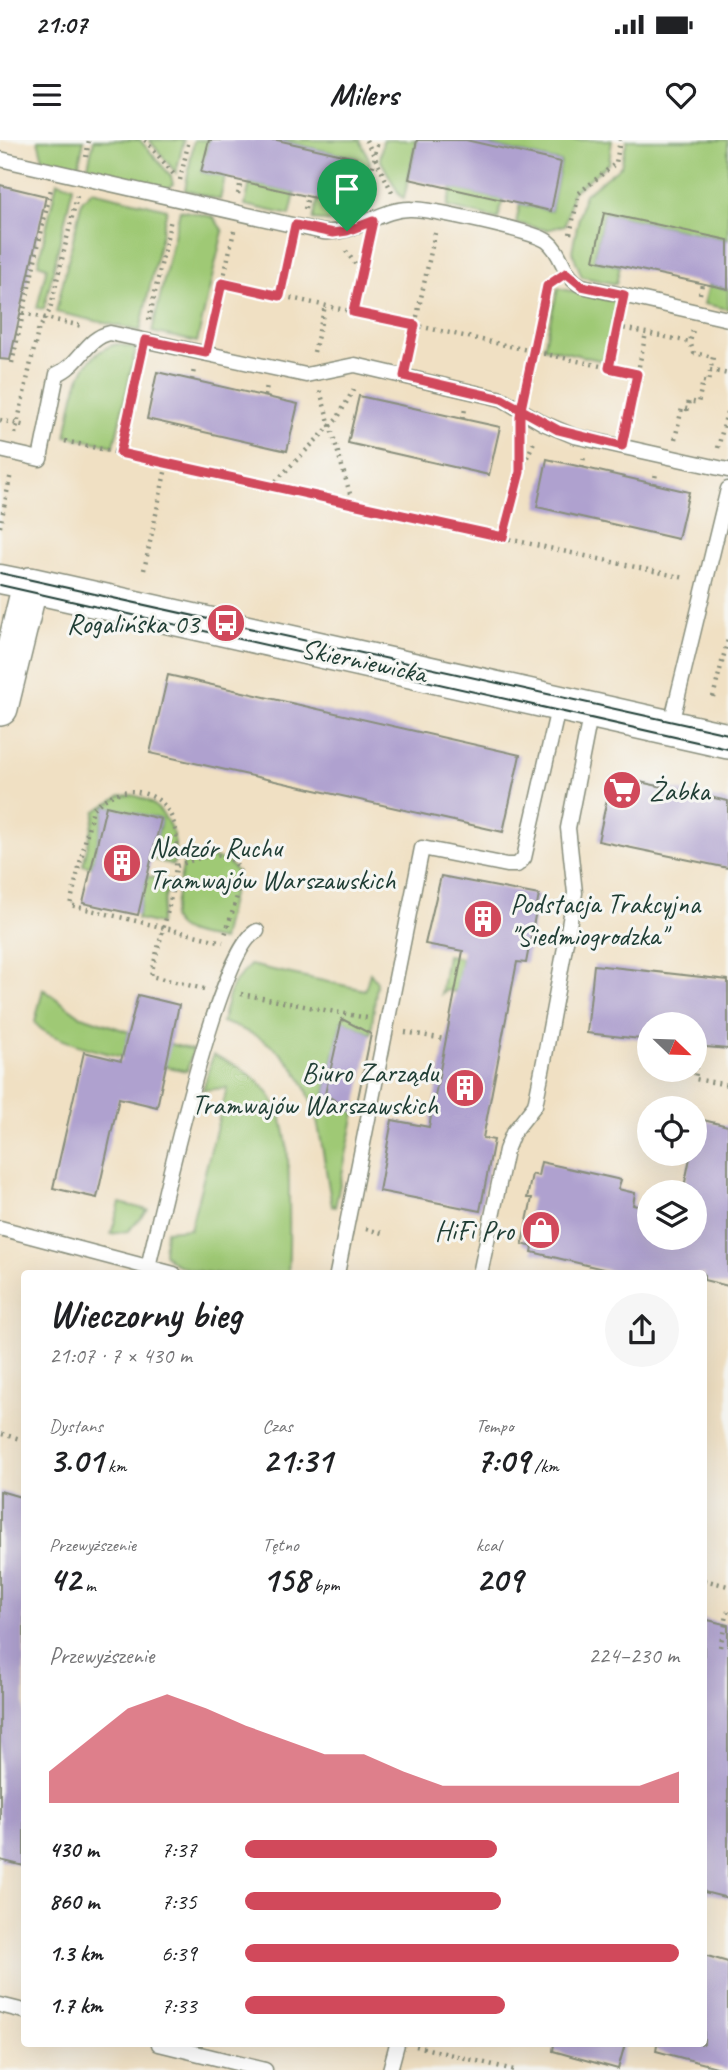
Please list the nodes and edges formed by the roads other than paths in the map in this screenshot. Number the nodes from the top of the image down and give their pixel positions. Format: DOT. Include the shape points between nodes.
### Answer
graph roads {
  1 [pos="0,159"];
  2 [pos="728,319"];
  3 [pos="6,451"];
  4 [pos="728,470"];
  5 [pos="728,489"];
  6 [pos="15,582"];
  7 [pos="575,706"];
  8 [pos="0,708"];
  9 [pos="670,728"];
  10 [pos="728,741"];
  11 [pos="257,931"];
  12 [pos="0,1228"];
  13 [pos="148,1267"];
  14 [pos="159,1270"];
  15 [pos="338,1270"];
  16 [pos="481,1270"];
  17 [pos="0,2005"];
  18 [pos="21,2010"];
  19 [pos="171,2047"];
  20 [pos="396,2047"];
  21 [pos="265,2070"];
  22 [pos="390,2070"];
  1 -- 2 [label="lane" via="333,233 410,208 535,234 559,253 566,273 582,286"];
  3 -- 4 [label="lane" via="40,459 57,374 78,361 94,340 110,332 306,375 355,365 502,399 574,436"];
  5 -- 9 [label="lane"];
  6 -- 7 [label="street, Skierniewicka"];
  6 -- 8 [label="street"];
  7 -- 9 [label="street, Skierniewicka"];
  7 -- 15 [label="lane" via="524,858 517,865 422,848"];
  7 -- 16 [label="lane" via="568,828 575,893 535,1105 506,1150"];
  9 -- 10 [label="street, Skierniewicka"];
  11 -- 13 [label="lane" via="242,943 221,990"];
  12 -- 13 [label="lane"];
  13 -- 14 [label="lane"];
  17 -- 18 [label="lane"];
  19 -- 21 [label="lane"];
  20 -- 22 [label="lane"];
}
